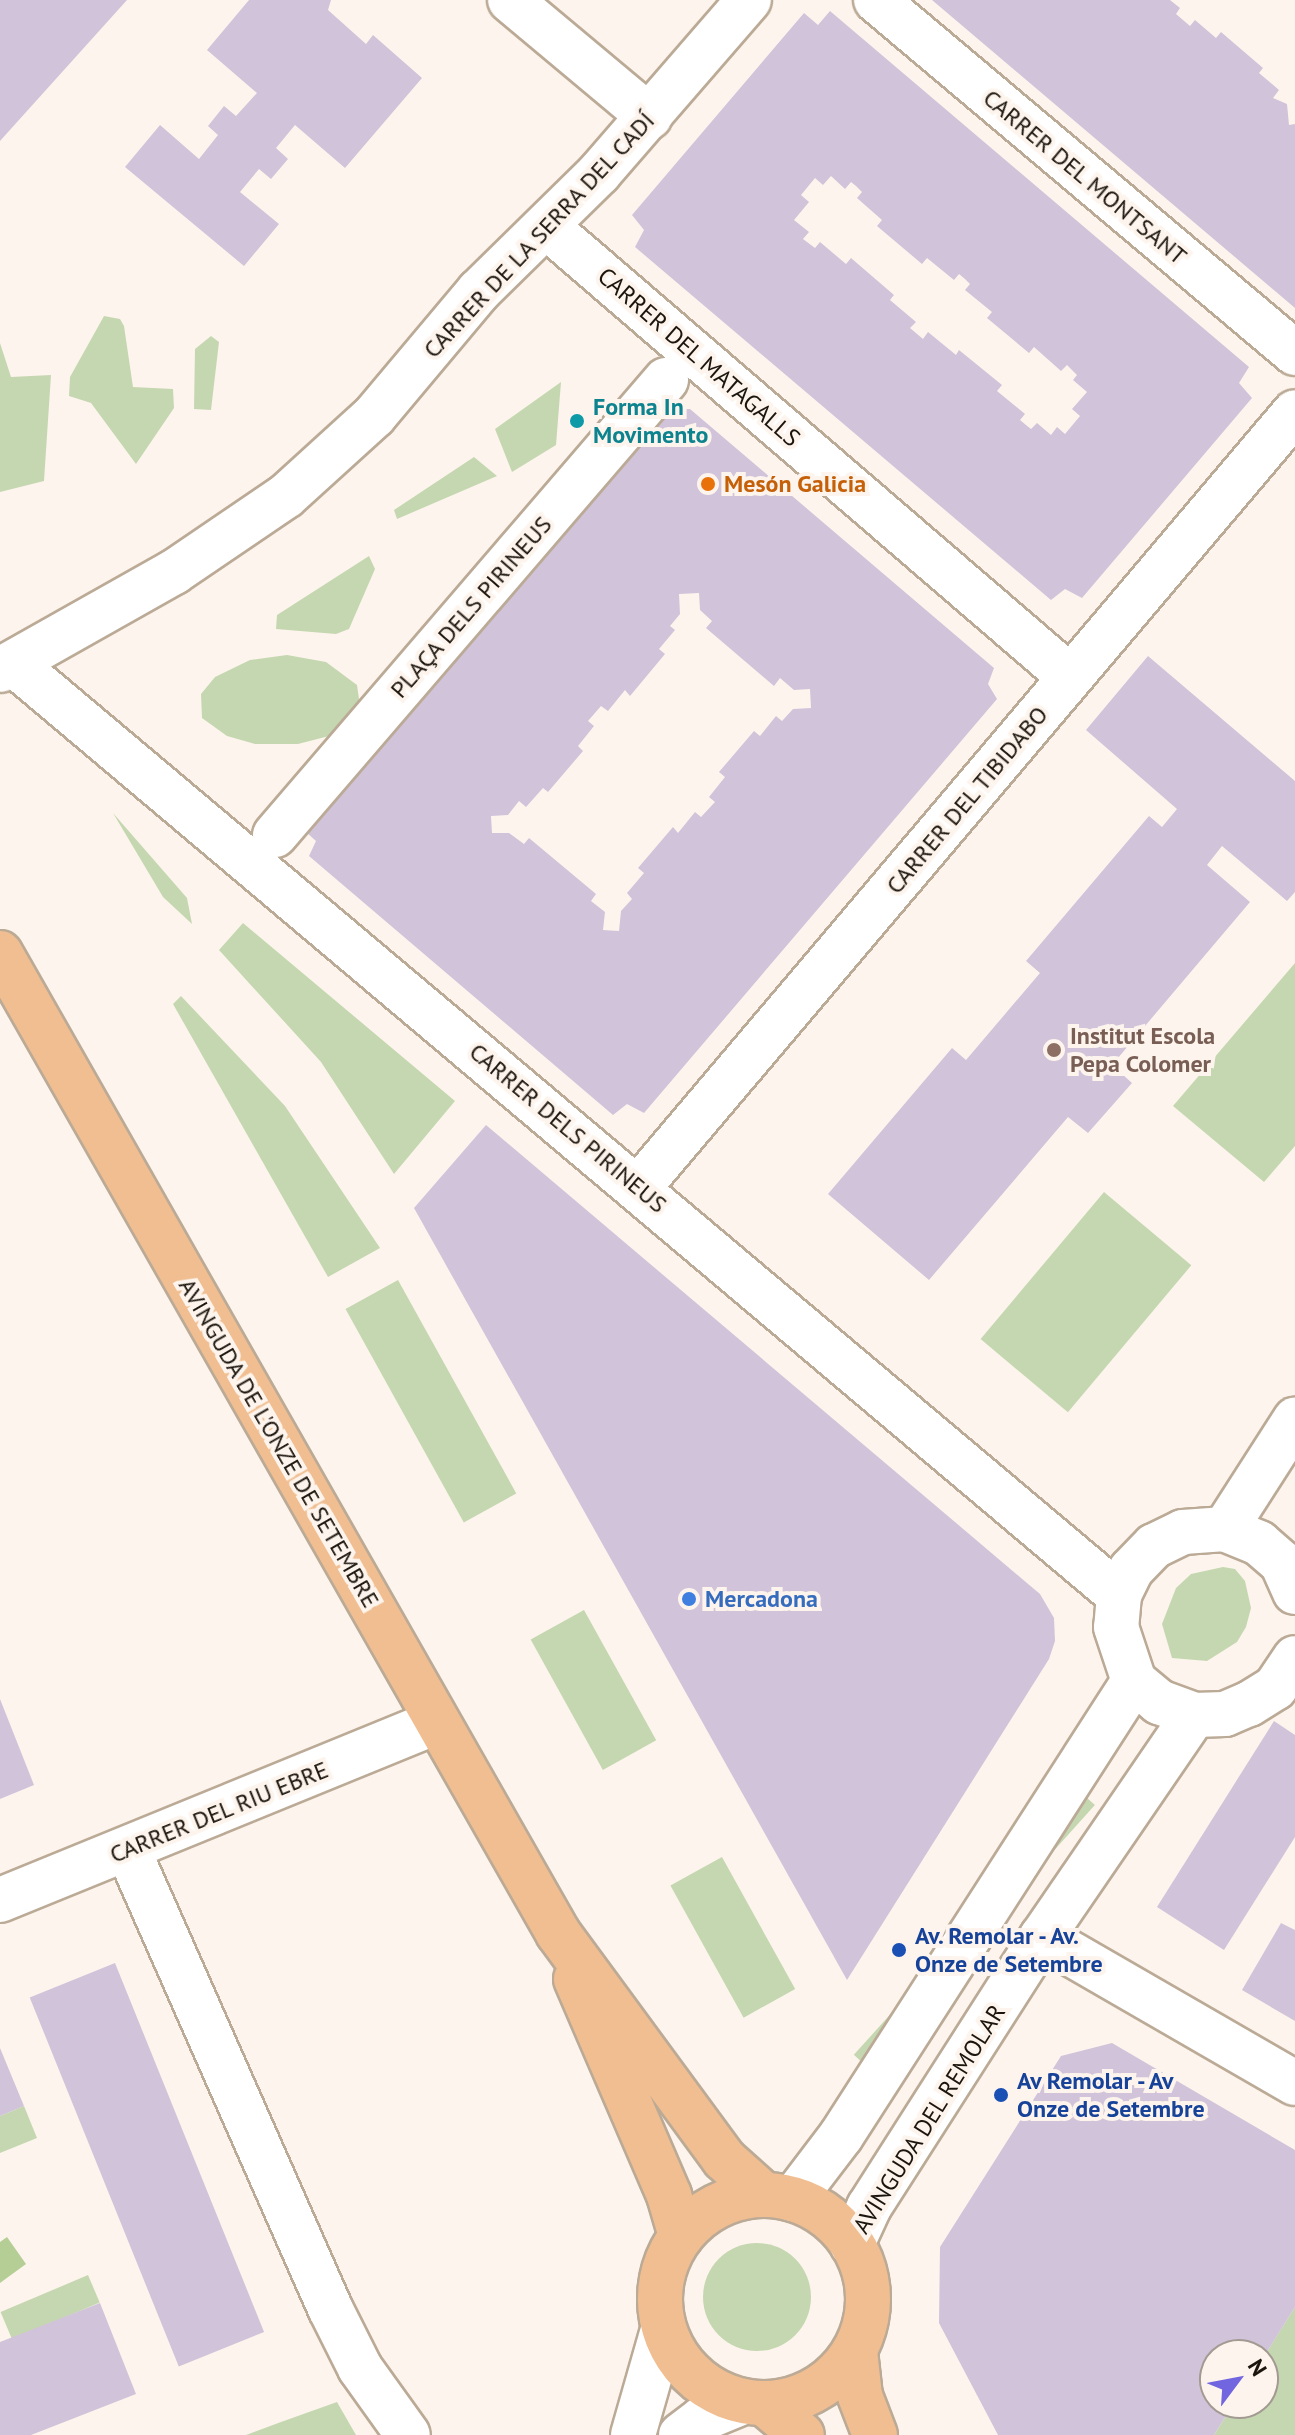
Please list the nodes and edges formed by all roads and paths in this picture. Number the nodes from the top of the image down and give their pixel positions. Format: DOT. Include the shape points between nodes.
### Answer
graph roads {
  1 [pos="510,0"];
  2 [pos="749,0"];
  3 [pos="876,0"];
  4 [pos="650,117"];
  5 [pos="546,226"];
  6 [pos="1295,353"];
  7 [pos="666,380"];
  8 [pos="1295,412"];
  9 [pos="7,667"];
  10 [pos="1070,677"];
  11 [pos="275,835"];
  12 [pos="0,953"];
  13 [pos="639,1187"];
  14 [pos="1295,1420"];
  15 [pos="1225,1529"];
  16 [pos="1291,1566"];
  17 [pos="1119,1595"];
  18 [pos="1294,1662"];
  19 [pos="1134,1681"];
  20 [pos="1194,1715"];
  21 [pos="437,1722"];
  22 [pos="128,1850"];
  23 [pos="0,1900"];
  24 [pos="558,1933"];
  25 [pos="1042,1937"];
  26 [pos="1295,2083"];
  27 [pos="778,2197"];
  28 [pos="681,2236"];
  29 [pos="852,2244"];
  30 [pos="663,2330"];
  31 [pos="855,2351"];
  32 [pos="754,2403"];
  33 [pos="408,2435"];
  34 [pos="633,2435"];
  35 [pos="681,2435"];
  36 [pos="802,2435"];
  37 [pos="875,2435"];
  1 -- 4 [label="street"];
  2 -- 4 [label="street, CARRER DE LA SERRA DEL CADÍ"];
  3 -- 6 [label="street, CARRER DEL MONTSANT"];
  4 -- 5 [label="street, CARRER DE LA SERRA DEL CADÍ"];
  5 -- 9 [label="street, CARRER DE LA SERRA DEL CADÍ" via="479,291 374,416 286,496 174,572"];
  5 -- 10 [label="street, CARRER DEL MATAGALLS"];
  7 -- 11 [label="street, PLAÇA DELS PIRINEUS"];
  8 -- 10 [label="street, CARRER DEL TIBIDABO"];
  9 -- 13 [label="street, CARRER DELS PIRINEUS"];
  10 -- 13 [label="street, CARRER DEL TIBIDABO"];
  12 -- 21 [label="main road, AVINGUDA DE L'ONZE DE SETEMBRE"];
  13 -- 17 [label="street, CARRER DELS PIRINEUS"];
  14 -- 15 [label="street"];
  15 -- 16 [label="street" via="1259,1543"];
  15 -- 17 [label="street" via="1183,1532 1154,1546 1131,1570"];
  17 -- 19 [label="street" via="1116,1627"];
  18 -- 20 [label="street" via="1275,1688 1249,1704 1225,1714"];
  19 -- 20 [label="street" via="1159,1702"];
  19 -- 27 [label="street" via="847,2126"];
  20 -- 25 [label="street, AVINGUDA DEL REMOLAR"];
  21 -- 22 [label="street, CARRER DEL RIU EBRE"];
  21 -- 24 [label="main road, AVINGUDA DE L'ONZE DE SETEMBRE"];
  22 -- 23 [label="street, CARRER DEL RIU EBRE"];
  22 -- 33 [label="street" via="330,2308 360,2368"];
  24 -- 27 [label="main road, AVINGUDA DE L'ONZE DE SETEMBRE" via="724,2159"];
  24 -- 28 [label="main road, AVINGUDA DE L'ONZE DE SETEMBRE" via="669,2195"];
  25 -- 26 [label="street"];
  25 -- 29 [label="street, AVINGUDA DEL REMOLAR" via="869,2207"];
  27 -- 28 [label="main road" via="711,2208"];
  27 -- 29 [label="main road" via="837,2225"];
  28 -- 30 [label="main road" via="662,2274"];
  29 -- 31 [label="main road" via="868,2292"];
  30 -- 32 [label="main road" via="694,2377"];
  30 -- 34 [label="street"];
  31 -- 32 [label="main road" via="823,2386 798,2398"];
  31 -- 37 [label="main road" via="860,2396"];
  32 -- 35 [label="street" via="702,2419"];
  32 -- 36 [label="main road"];
}
